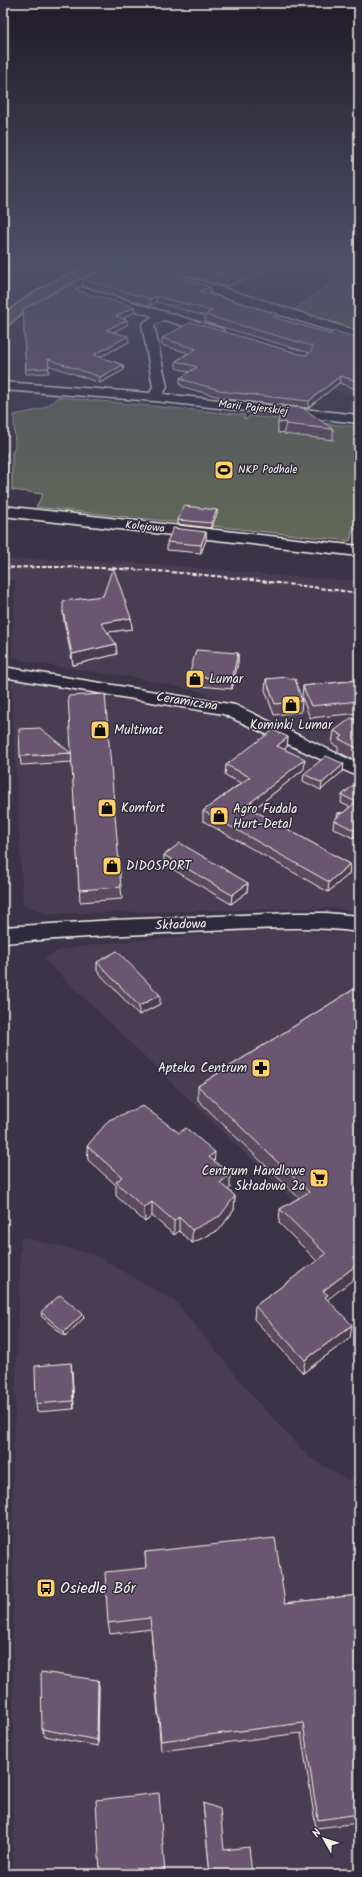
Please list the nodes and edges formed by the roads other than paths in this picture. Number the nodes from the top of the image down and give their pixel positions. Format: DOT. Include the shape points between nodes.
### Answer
graph roads {
  1 [pos="153,353"];
  2 [pos="3,386"];
  3 [pos="156,398"];
  4 [pos="359,419"];
  5 [pos="3,511"];
  6 [pos="359,551"];
  7 [pos="3,672"];
  8 [pos="359,771"];
  9 [pos="359,924"];
  10 [pos="3,935"];
  1 -- 3 [label="street" via="160,387"];
  2 -- 3 [label="street, Marii Pajerskiej"];
  3 -- 4 [label="street, Marii Pajerskiej"];
  5 -- 6 [label="street, Kolejowa"];
  7 -- 8 [label="street, Ceramiczna" via="228,708"];
  9 -- 10 [label="street, Składowa" via="334,920 132,927"];
}
